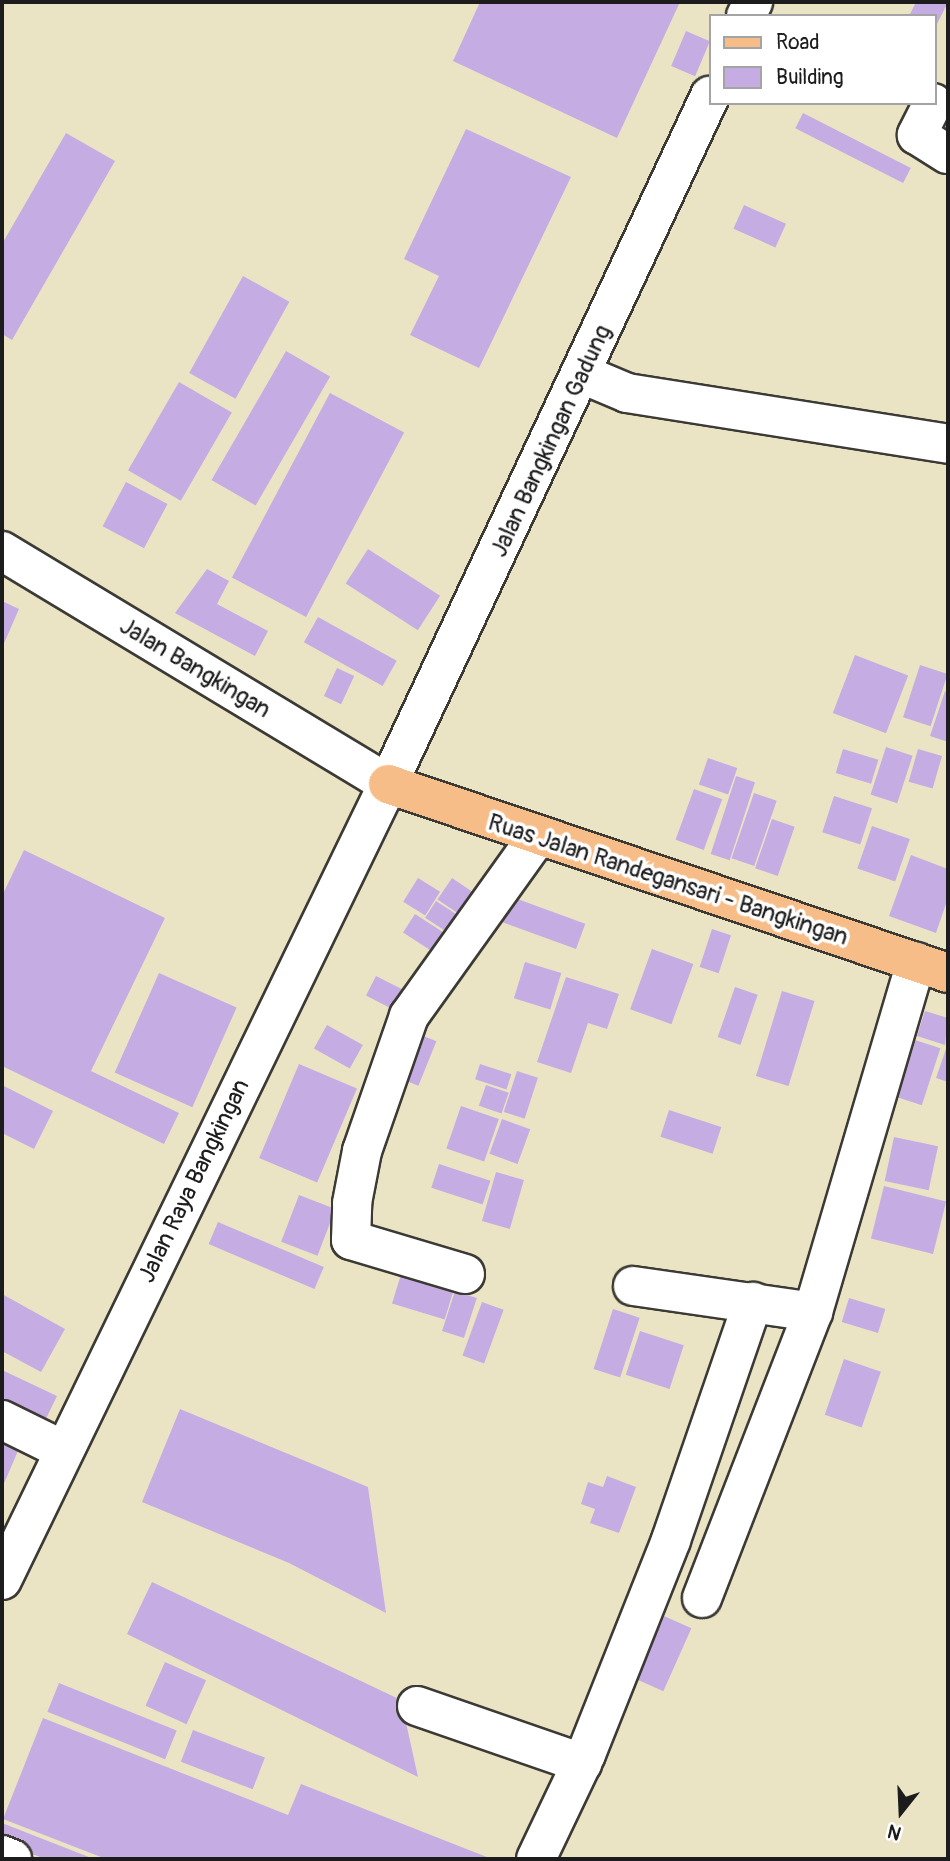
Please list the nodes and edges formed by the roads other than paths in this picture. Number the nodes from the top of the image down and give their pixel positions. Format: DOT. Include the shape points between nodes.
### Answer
graph roads {
  1 [pos="948,73"];
  2 [pos="936,98"];
  3 [pos="708,100"];
  4 [pos="932,105"];
  5 [pos="948,154"];
  6 [pos="582,374"];
  7 [pos="948,444"];
  8 [pos="2,551"];
  9 [pos="388,784"];
  10 [pos="537,837"];
  11 [pos="932,968"];
  12 [pos="465,1274"];
  13 [pos="633,1286"];
  14 [pos="753,1302"];
  15 [pos="813,1312"];
  16 [pos="2,1420"];
  17 [pos="63,1450"];
  18 [pos="2,1580"];
  19 [pos="702,1598"];
  20 [pos="417,1706"];
  21 [pos="582,1763"];
  22 [pos="2,1855"];
  23 [pos="12,1859"];
  24 [pos="536,1859"];
  1 -- 2 [label="street"];
  3 -- 6 [label="street, Jalan Bangkingan Gadung"];
  4 -- 5 [label="street" via="917,135"];
  6 -- 7 [label="street" via="626,393"];
  6 -- 9 [label="street, Jalan Bangkingan Gadung"];
  8 -- 9 [label="street, Jalan Bangkingan"];
  9 -- 10 [label="main road, Ruas Jalan Randegansari - Bangkingan"];
  9 -- 17 [label="street, Jalan Raya Bangkingan"];
  10 -- 11 [label="main road, Ruas Jalan Randegansari - Bangkingan"];
  10 -- 12 [label="street" via="409,1016 362,1151 352,1203 351,1240"];
  11 -- 15 [label="street"];
  13 -- 14 [label="street"];
  14 -- 15 [label="street"];
  14 -- 21 [label="street" via="671,1540"];
  15 -- 19 [label="street"];
  16 -- 17 [label="street"];
  17 -- 18 [label="street, Jalan Raya Bangkingan"];
  20 -- 21 [label="street"];
  21 -- 24 [label="street"];
  22 -- 23 [label="street"];
}
